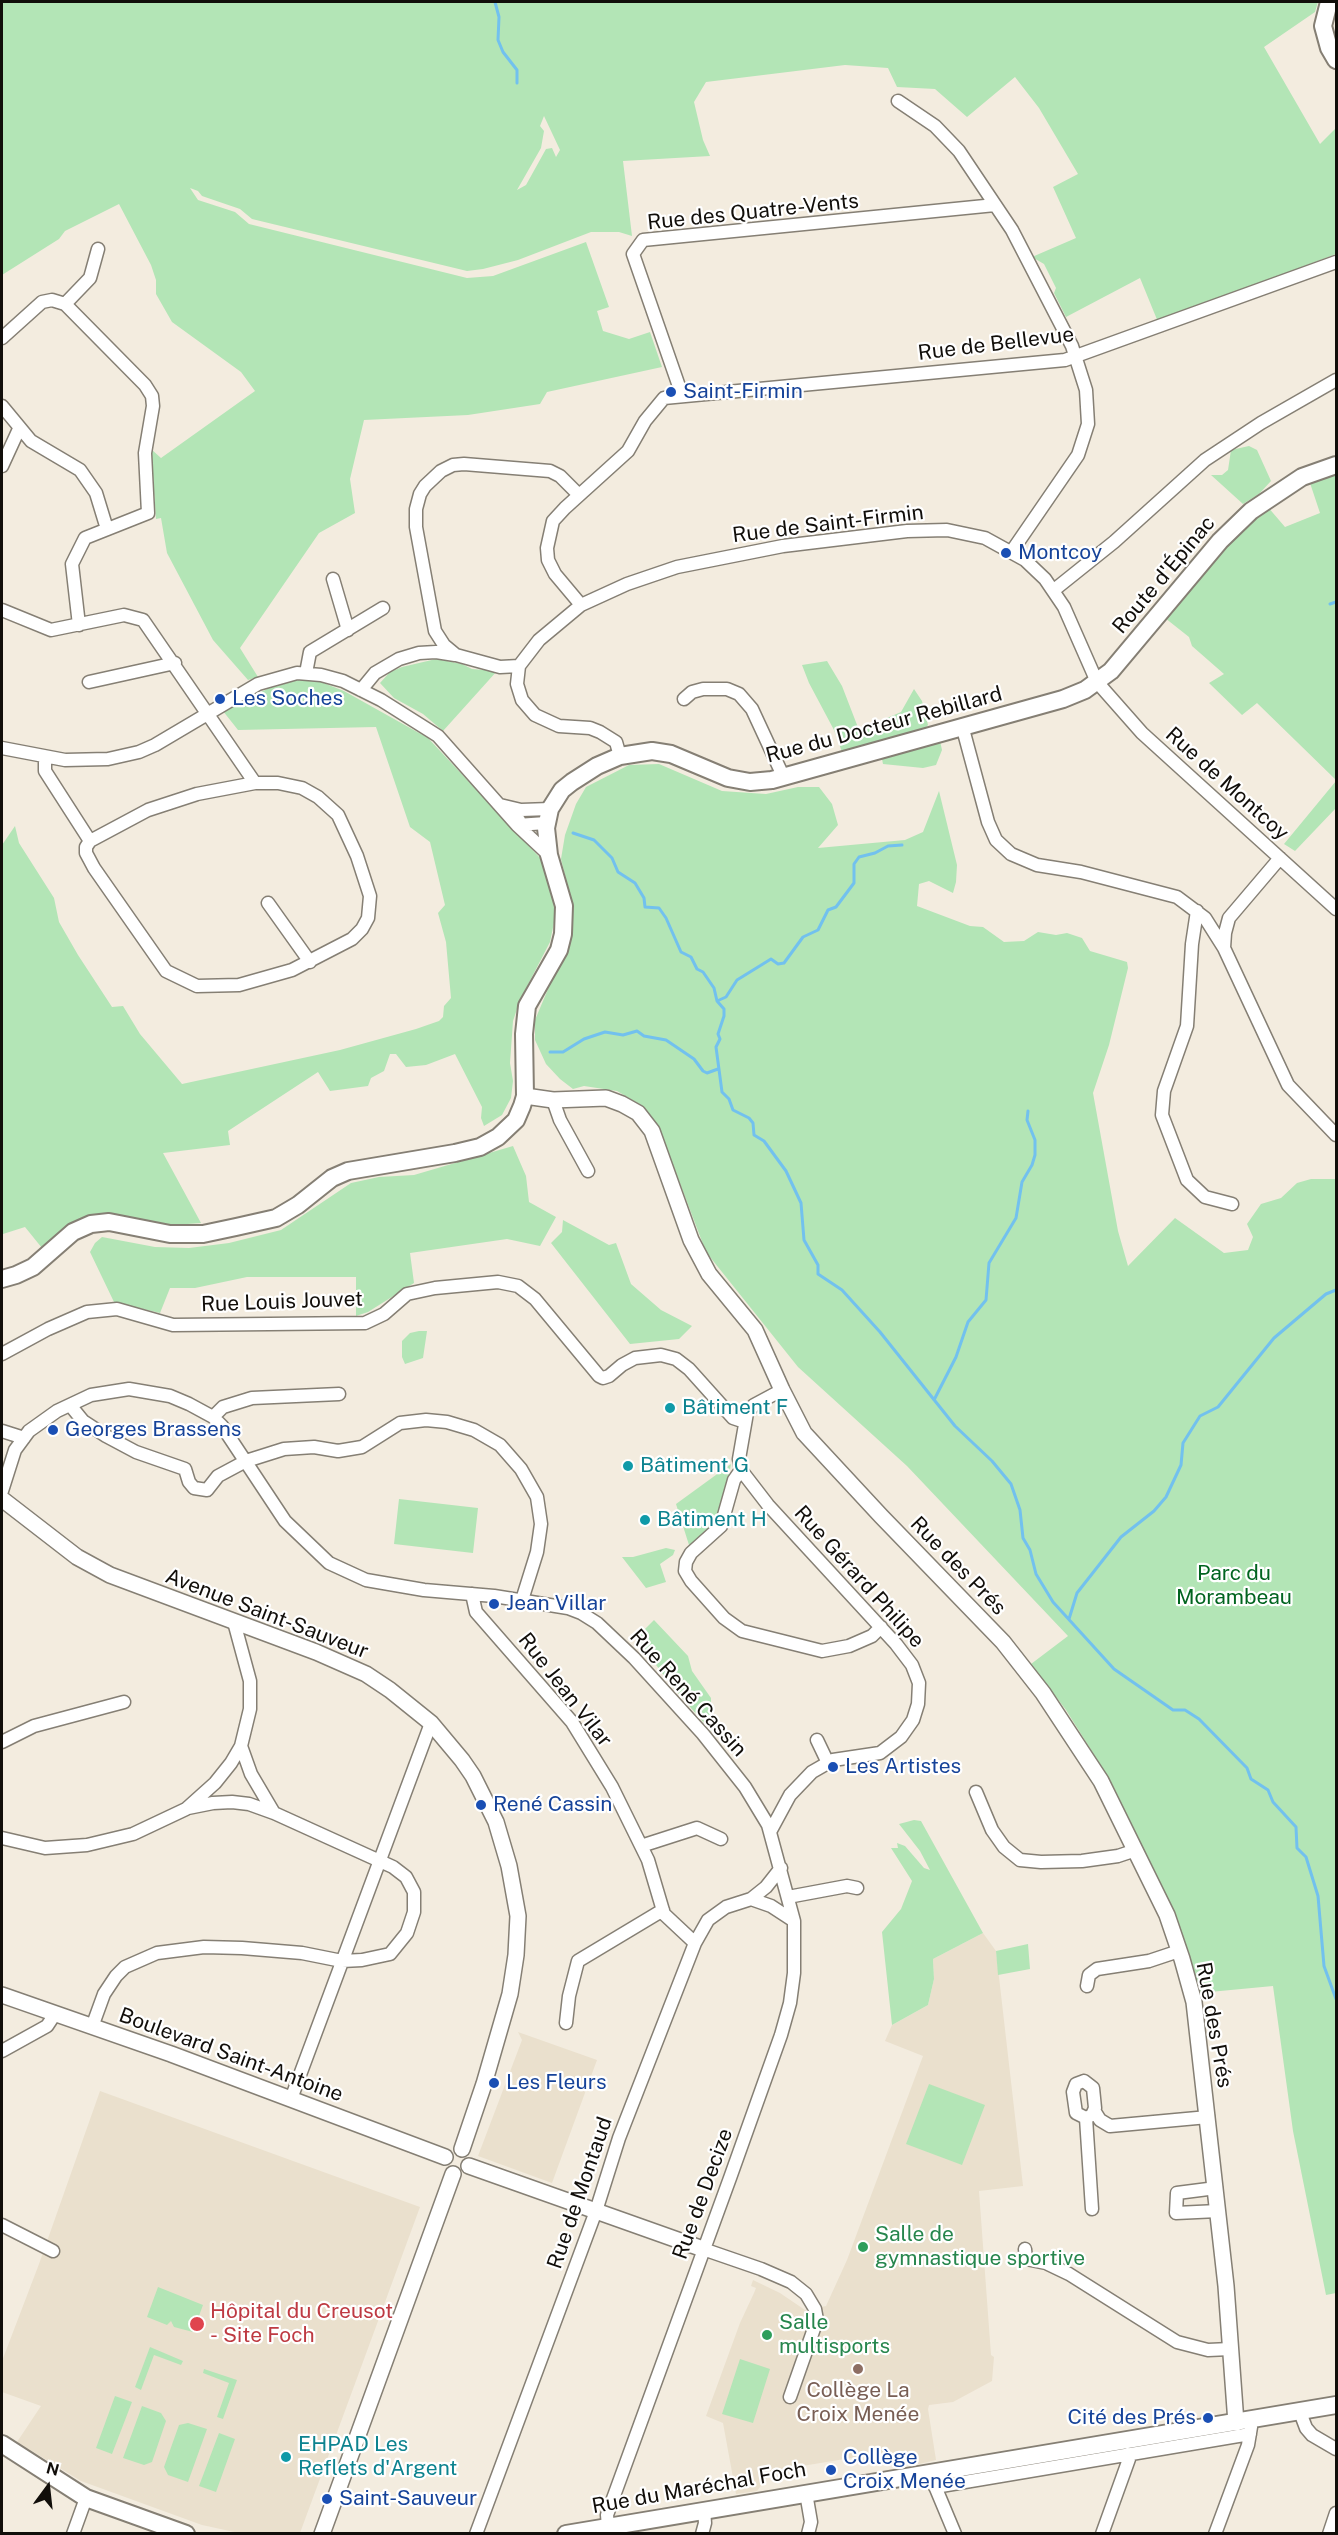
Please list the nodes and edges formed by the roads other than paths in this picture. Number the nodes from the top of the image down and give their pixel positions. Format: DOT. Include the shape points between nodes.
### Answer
graph roads {
  1 [pos="1329,2"];
  2 [pos="1336,60"];
  3 [pos="898,101"];
  4 [pos="995,205"];
  5 [pos="98,249"];
  6 [pos="1336,262"];
  7 [pos="65,304"];
  8 [pos="2,338"];
  9 [pos="1077,357"];
  10 [pos="1336,380"];
  11 [pos="682,395"];
  12 [pos="2,405"];
  13 [pos="19,429"];
  14 [pos="1336,465"];
  15 [pos="2,466"];
  16 [pos="579,495"];
  17 [pos="107,529"];
  18 [pos="1012,551"];
  19 [pos="333,579"];
  20 [pos="1054,590"];
  21 [pos="581,605"];
  22 [pos="383,608"];
  23 [pos="2,610"];
  24 [pos="79,625"];
  25 [pos="348,630"];
  26 [pos="456,655"];
  27 [pos="175,663"];
  28 [pos="519,666"];
  29 [pos="306,673"];
  30 [pos="89,682"];
  31 [pos="1098,682"];
  32 [pos="361,690"];
  33 [pos="684,699"];
  34 [pos="1024,711"];
  35 [pos="208,712"];
  36 [pos="963,729"];
  37 [pos="2,748"];
  38 [pos="620,756"];
  39 [pos="45,757"];
  40 [pos="784,778"];
  41 [pos="255,783"];
  42 [pos="500,805"];
  43 [pos="521,810"];
  44 [pos="548,816"];
  45 [pos="517,825"];
  46 [pos="90,841"];
  47 [pos="549,855"];
  48 [pos="1281,858"];
  49 [pos="268,903"];
  50 [pos="1336,909"];
  51 [pos="1197,910"];
  52 [pos="1224,948"];
  53 [pos="310,962"];
  54 [pos="525,1096"];
  55 [pos="553,1100"];
  56 [pos="1336,1135"];
  57 [pos="588,1171"];
  58 [pos="1232,1204"];
  59 [pos="2,1279"];
  60 [pos="2,1354"];
  61 [pos="782,1390"];
  62 [pos="339,1394"];
  63 [pos="70,1405"];
  64 [pos="213,1417"];
  65 [pos="745,1422"];
  66 [pos="2,1431"];
  67 [pos="24,1438"];
  68 [pos="246,1461"];
  69 [pos="741,1470"];
  70 [pos="2,1491"];
  71 [pos="2,1499"];
  72 [pos="472,1594"];
  73 [pos="522,1600"];
  74 [pos="234,1622"];
  75 [pos="881,1627"];
  76 [pos="124,1702"];
  77 [pos="431,1723"];
  78 [pos="817,1740"];
  79 [pos="2,1742"];
  80 [pos="241,1746"];
  81 [pos="828,1763"];
  82 [pos="976,1792"];
  83 [pos="186,1809"];
  84 [pos="274,1814"];
  85 [pos="770,1832"];
  86 [pos="2,1838"];
  87 [pos="721,1839"];
  88 [pos="641,1846"];
  89 [pos="1136,1850"];
  90 [pos="380,1861"];
  91 [pos="781,1868"];
  92 [pos="857,1888"];
  93 [pos="788,1897"];
  94 [pos="751,1899"];
  95 [pos="663,1910"];
  96 [pos="794,1921"];
  97 [pos="695,1943"];
  98 [pos="1179,1951"];
  99 [pos="342,1960"];
  100 [pos="1087,1986"];
  101 [pos="2,1995"];
  102 [pos="55,2014"];
  103 [pos="566,2023"];
  104 [pos="92,2027"];
  105 [pos="2,2051"];
  106 [pos="291,2099"];
  107 [pos="1208,2117"];
  108 [pos="462,2149"];
  109 [pos="445,2157"];
  110 [pos="470,2166"];
  111 [pos="453,2174"];
  112 [pos="1216,2188"];
  113 [pos="1092,2209"];
  114 [pos="596,2211"];
  115 [pos="1218,2211"];
  116 [pos="2,2225"];
  117 [pos="703,2249"];
  118 [pos="1025,2249"];
  119 [pos="53,2251"];
  120 [pos="1230,2349"];
  121 [pos="790,2397"];
  122 [pos="1336,2405"];
  123 [pos="1300,2412"];
  124 [pos="1246,2425"];
  125 [pos="2,2444"];
  126 [pos="1336,2449"];
  127 [pos="1128,2454"];
  128 [pos="933,2480"];
  129 [pos="806,2493"];
  130 [pos="86,2498"];
  131 [pos="704,2510"];
  132 [pos="1336,2513"];
  133 [pos="599,2530"];
  134 [pos="172,2531"];
  135 [pos="73,2534"];
  136 [pos="186,2534"];
  137 [pos="322,2534"];
  138 [pos="476,2534"];
  139 [pos="566,2534"];
  140 [pos="702,2534"];
  141 [pos="808,2534"];
  142 [pos="955,2534"];
  143 [pos="1102,2534"];
  144 [pos="1215,2534"];
  145 [pos="1329,2534"];
  1 -- 2 [label="main road" via="1324,37"];
  3 -- 4 [label="street" via="943,134"];
  4 -- 9 [label="street"];
  4 -- 11 [label="street, Rue des Quatre-Vents" via="643,240 633,254"];
  5 -- 7 [label="street" via="90,278"];
  6 -- 9 [label="street, Rue de Bellevue"];
  7 -- 8 [label="street" via="42,302"];
  7 -- 17 [label="street" via="146,385 152,396 146,453 148,513"];
  9 -- 11 [label="street, Rue de Bellevue"];
  9 -- 18 [label="street" via="1088,410 1084,438 1071,466"];
  10 -- 20 [label="street" via="1205,460"];
  11 -- 16 [label="street, Rue de Bellevue" via="664,398 628,451"];
  12 -- 13 [label="street"];
  13 -- 15 [label="street"];
  13 -- 17 [label="street" via="31,441 80,470 96,493"];
  14 -- 31 [label="main road, Route d'Épinac" via="1302,477 1251,511 1220,541 1134,645"];
  16 -- 21 [label="street, Rue de Bellevue" via="553,522 547,548 555,574"];
  16 -- 26 [label="street" via="550,471 464,464 441,471 424,486 416,517 426,588 435,631"];
  17 -- 24 [label="street" via="85,538 72,564"];
  18 -- 20 [label="street, Rue de Saint-Firmin" via="1035,568"];
  18 -- 21 [label="street, Rue de Saint-Firmin" via="985,538 947,530 831,539 687,564"];
  19 -- 25 [label="street"];
  20 -- 31 [label="street, Rue de Saint-Firmin"];
  21 -- 28 [label="street, Rue de Saint-Firmin" via="539,640"];
  22 -- 25 [label="street"];
  23 -- 24 [label="street" via="51,630"];
  24 -- 27 [label="street" via="124,615 143,620"];
  25 -- 29 [label="street" via="310,652"];
  26 -- 28 [label="street" via="500,667"];
  26 -- 32 [label="street" via="419,653 399,658 375,673"];
  27 -- 30 [label="street"];
  27 -- 35 [label="street"];
  28 -- 38 [label="street" via="522,700 535,715 559,726 600,732 616,742"];
  29 -- 32 [label="street" via="343,681"];
  29 -- 35 [label="street" via="258,684"];
  31 -- 34 [label="main road, Route d'Épinac" via="1063,699"];
  31 -- 48 [label="street, Rue de Montcoy" via="1142,733"];
  32 -- 42 [label="street" via="438,736"];
  33 -- 40 [label="street" via="703,689 726,689 739,694 752,709"];
  34 -- 36 [label="main road, Rue du Docteur Rebillard"];
  35 -- 39 [label="street" via="140,752 108,759"];
  35 -- 41 [label="street"];
  36 -- 40 [label="main road, Rue du Docteur Rebillard"];
  36 -- 51 [label="street" via="988,822 996,840 1011,854 1037,865 1166,893"];
  37 -- 39 [label="street"];
  38 -- 40 [label="main road, Rue du Docteur Rebillard" via="661,752 728,778 750,782"];
  38 -- 44 [label="main road, Rue du Docteur Rebillard" via="597,766 562,790"];
  39 -- 46 [label="street" via="45,771"];
  41 -- 46 [label="street" via="197,794 148,810"];
  41 -- 53 [label="street" via="302,788 329,806 338,815 357,856 370,896 368,918 362,929 352,939"];
  42 -- 43 [label="street"];
  42 -- 45 [label="street"];
  43 -- 44 [label="street"];
  43 -- 45 [label="street"];
  44 -- 45 [label="street"];
  44 -- 47 [label="main road"];
  45 -- 47 [label="street"];
  46 -- 53 [label="street" via="86,853 94,868 166,972 181,981 197,986 239,984"];
  47 -- 54 [label="main road" via="565,921 559,950 527,1005"];
  48 -- 50 [label="street, Rue de Montcoy"];
  48 -- 52 [label="street" via="1236,908 1226,926"];
  49 -- 53 [label="street"];
  51 -- 52 [label="street"];
  51 -- 58 [label="street" via="1187,1026 1164,1091 1162,1115 1187,1180 1204,1197"];
  52 -- 56 [label="street" via="1288,1085"];
  54 -- 55 [label="street, Rue des Prés"];
  54 -- 59 [label="main road" via="516,1120 480,1147 348,1171 276,1218 203,1234 170,1234 109,1222 91,1224 73,1232 33,1267"];
  55 -- 57 [label="street"];
  55 -- 61 [label="street, Rue des Prés" via="606,1098 638,1113 656,1142 691,1240 709,1274 756,1330"];
  60 -- 65 [label="street, Rue Louis Jouvet" via="87,1312 117,1309 173,1325 365,1323 384,1314 407,1294 498,1282 518,1286 535,1299 598,1376 609,1376 635,1358 661,1355 676,1359 690,1369 733,1418"];
  61 -- 65 [label="street" via="754,1405"];
  61 -- 89 [label="street, Rue des Prés" via="804,1433 1003,1642 1043,1693 1101,1781"];
  62 -- 64 [label="street" via="252,1398 224,1407"];
  63 -- 64 [label="street, Rue René Cassin" via="91,1395 129,1389 170,1396"];
  63 -- 67 [label="street, Rue René Cassin"];
  63 -- 68 [label="street" via="83,1421 106,1436 136,1452 185,1469 194,1488 207,1490 218,1476"];
  64 -- 68 [label="street, Rue René Cassin"];
  65 -- 69 [label="street"];
  66 -- 67 [label="street"];
  67 -- 70 [label="street, Rue René Cassin" via="15,1450"];
  68 -- 72 [label="street, Rue René Cassin" via="285,1521 329,1563 366,1580"];
  68 -- 73 [label="street" via="284,1449 314,1447 338,1451 362,1447 399,1423 426,1420 474,1430 500,1445 521,1469 537,1497 541,1524 537,1552"];
  69 -- 75 [label="street, Rue Gérard Philipe" via="768,1505"];
  69 -- 75 [label="street" via="734,1480 721,1526 686,1562 691,1581 724,1618 742,1631 822,1651 849,1646 872,1636"];
  71 -- 74 [label="street, Avenue Saint-Sauveur" via="76,1557 150,1591"];
  72 -- 73 [label="street, Rue René Cassin"];
  72 -- 88 [label="street, Rue Jean Vilar" via="476,1612 572,1722 612,1787"];
  73 -- 85 [label="street, Rue René Cassin" via="568,1608 597,1623 704,1734 745,1787"];
  74 -- 77 [label="street, Avenue Saint-Sauveur" via="366,1674"];
  74 -- 80 [label="street" via="250,1681 250,1709"];
  75 -- 81 [label="street, Rue Gérard Philipe" via="912,1665 919,1683 913,1720 901,1737 880,1753"];
  76 -- 79 [label="street" via="34,1726"];
  77 -- 90 [label="street"];
  77 -- 108 [label="street, Avenue Saint-Sauveur" via="473,1776 496,1822 518,1916 510,1994"];
  78 -- 81 [label="street"];
  80 -- 83 [label="street" via="215,1783"];
  80 -- 84 [label="street" via="251,1774"];
  81 -- 85 [label="street, Rue Gérard Philipe" via="812,1772 790,1795"];
  82 -- 89 [label="street" via="992,1830 1020,1860 1082,1861"];
  83 -- 84 [label="street" via="232,1802"];
  83 -- 86 [label="street" via="133,1834 87,1845 45,1848"];
  84 -- 90 [label="street"];
  85 -- 91 [label="street, Rue René Cassin"];
  87 -- 88 [label="street" via="697,1827"];
  88 -- 95 [label="street, Rue Jean Vilar"];
  89 -- 98 [label="street, Rue des Prés" via="1167,1915"];
  90 -- 99 [label="street"];
  90 -- 99 [label="street" via="406,1877 414,1892 414,1912 407,1933 390,1954 376,1959"];
  91 -- 93 [label="street, Rue de Decize"];
  91 -- 94 [label="street, Rue de Montaud"];
  92 -- 93 [label="street" via="847,1886"];
  93 -- 96 [label="street, Rue de Decize"];
  94 -- 96 [label="street"];
  94 -- 97 [label="street, Rue de Montaud" via="726,1906 708,1920"];
  95 -- 97 [label="street, Rue Jean Vilar"];
  95 -- 103 [label="street" via="578,1961"];
  96 -- 117 [label="street, Rue de Decize" via="794,1973 781,2035"];
  97 -- 114 [label="street, Rue de Montaud" via="619,2138"];
  98 -- 100 [label="street" via="1149,1961 1097,1969 1089,1975"];
  98 -- 107 [label="street, Rue des Prés" via="1194,2002"];
  99 -- 104 [label="street" via="242,1948 204,1947 157,1953 116,1976 104,1994"];
  99 -- 106 [label="street"];
  101 -- 102 [label="street, Boulevard Saint-Antoine"];
  102 -- 104 [label="street, Boulevard Saint-Antoine"];
  102 -- 105 [label="street" via="47,2026"];
  104 -- 106 [label="street, Boulevard Saint-Antoine"];
  106 -- 109 [label="street, Boulevard Saint-Antoine"];
  107 -- 112 [label="street, Rue des Prés"];
  107 -- 113 [label="street" via="1110,2126 1090,2115"];
  108 -- 109 [label="street" via="453,2149"];
  108 -- 110 [label="street" via="469,2156"];
  109 -- 111 [label="street" via="445,2168"];
  110 -- 111 [label="street" via="461,2174"];
  110 -- 114 [label="street"];
  111 -- 137 [label="street"];
  112 -- 115 [label="street, Rue des Prés"];
  112 -- 115 [label="street" via="1177,2193 1176,2213"];
  114 -- 117 [label="street"];
  114 -- 138 [label="street, Rue de Montaud"];
  115 -- 120 [label="street, Rue des Prés"];
  116 -- 119 [label="street"];
  117 -- 121 [label="street" via="792,2283 806,2294 815,2309 817,2320"];
  117 -- 133 [label="street, Rue de Decize"];
  118 -- 120 [label="street" via="1026,2259 1069,2274 1177,2342 1208,2350"];
  120 -- 124 [label="street, Rue des Prés"];
  122 -- 123 [label="main road, Rue du Maréchal Foch"];
  123 -- 124 [label="main road, Rue du Maréchal Foch"];
  123 -- 126 [label="street" via="1312,2435"];
  124 -- 127 [label="street"];
  124 -- 128 [label="main road, Rue du Maréchal Foch"];
  124 -- 144 [label="street"];
  125 -- 130 [label="main road"];
  127 -- 128 [label="street"];
  127 -- 143 [label="street"];
  128 -- 129 [label="main road, Rue du Maréchal Foch"];
  128 -- 142 [label="street"];
  129 -- 131 [label="main road, Rue du Maréchal Foch"];
  129 -- 141 [label="street" via="811,2522"];
  130 -- 134 [label="main road"];
  130 -- 135 [label="street"];
  131 -- 133 [label="main road, Rue du Maréchal Foch"];
  131 -- 140 [label="street"];
  132 -- 145 [label="street"];
  133 -- 139 [label="main road, Rue du Maréchal Foch"];
  134 -- 136 [label="main road"];
}
